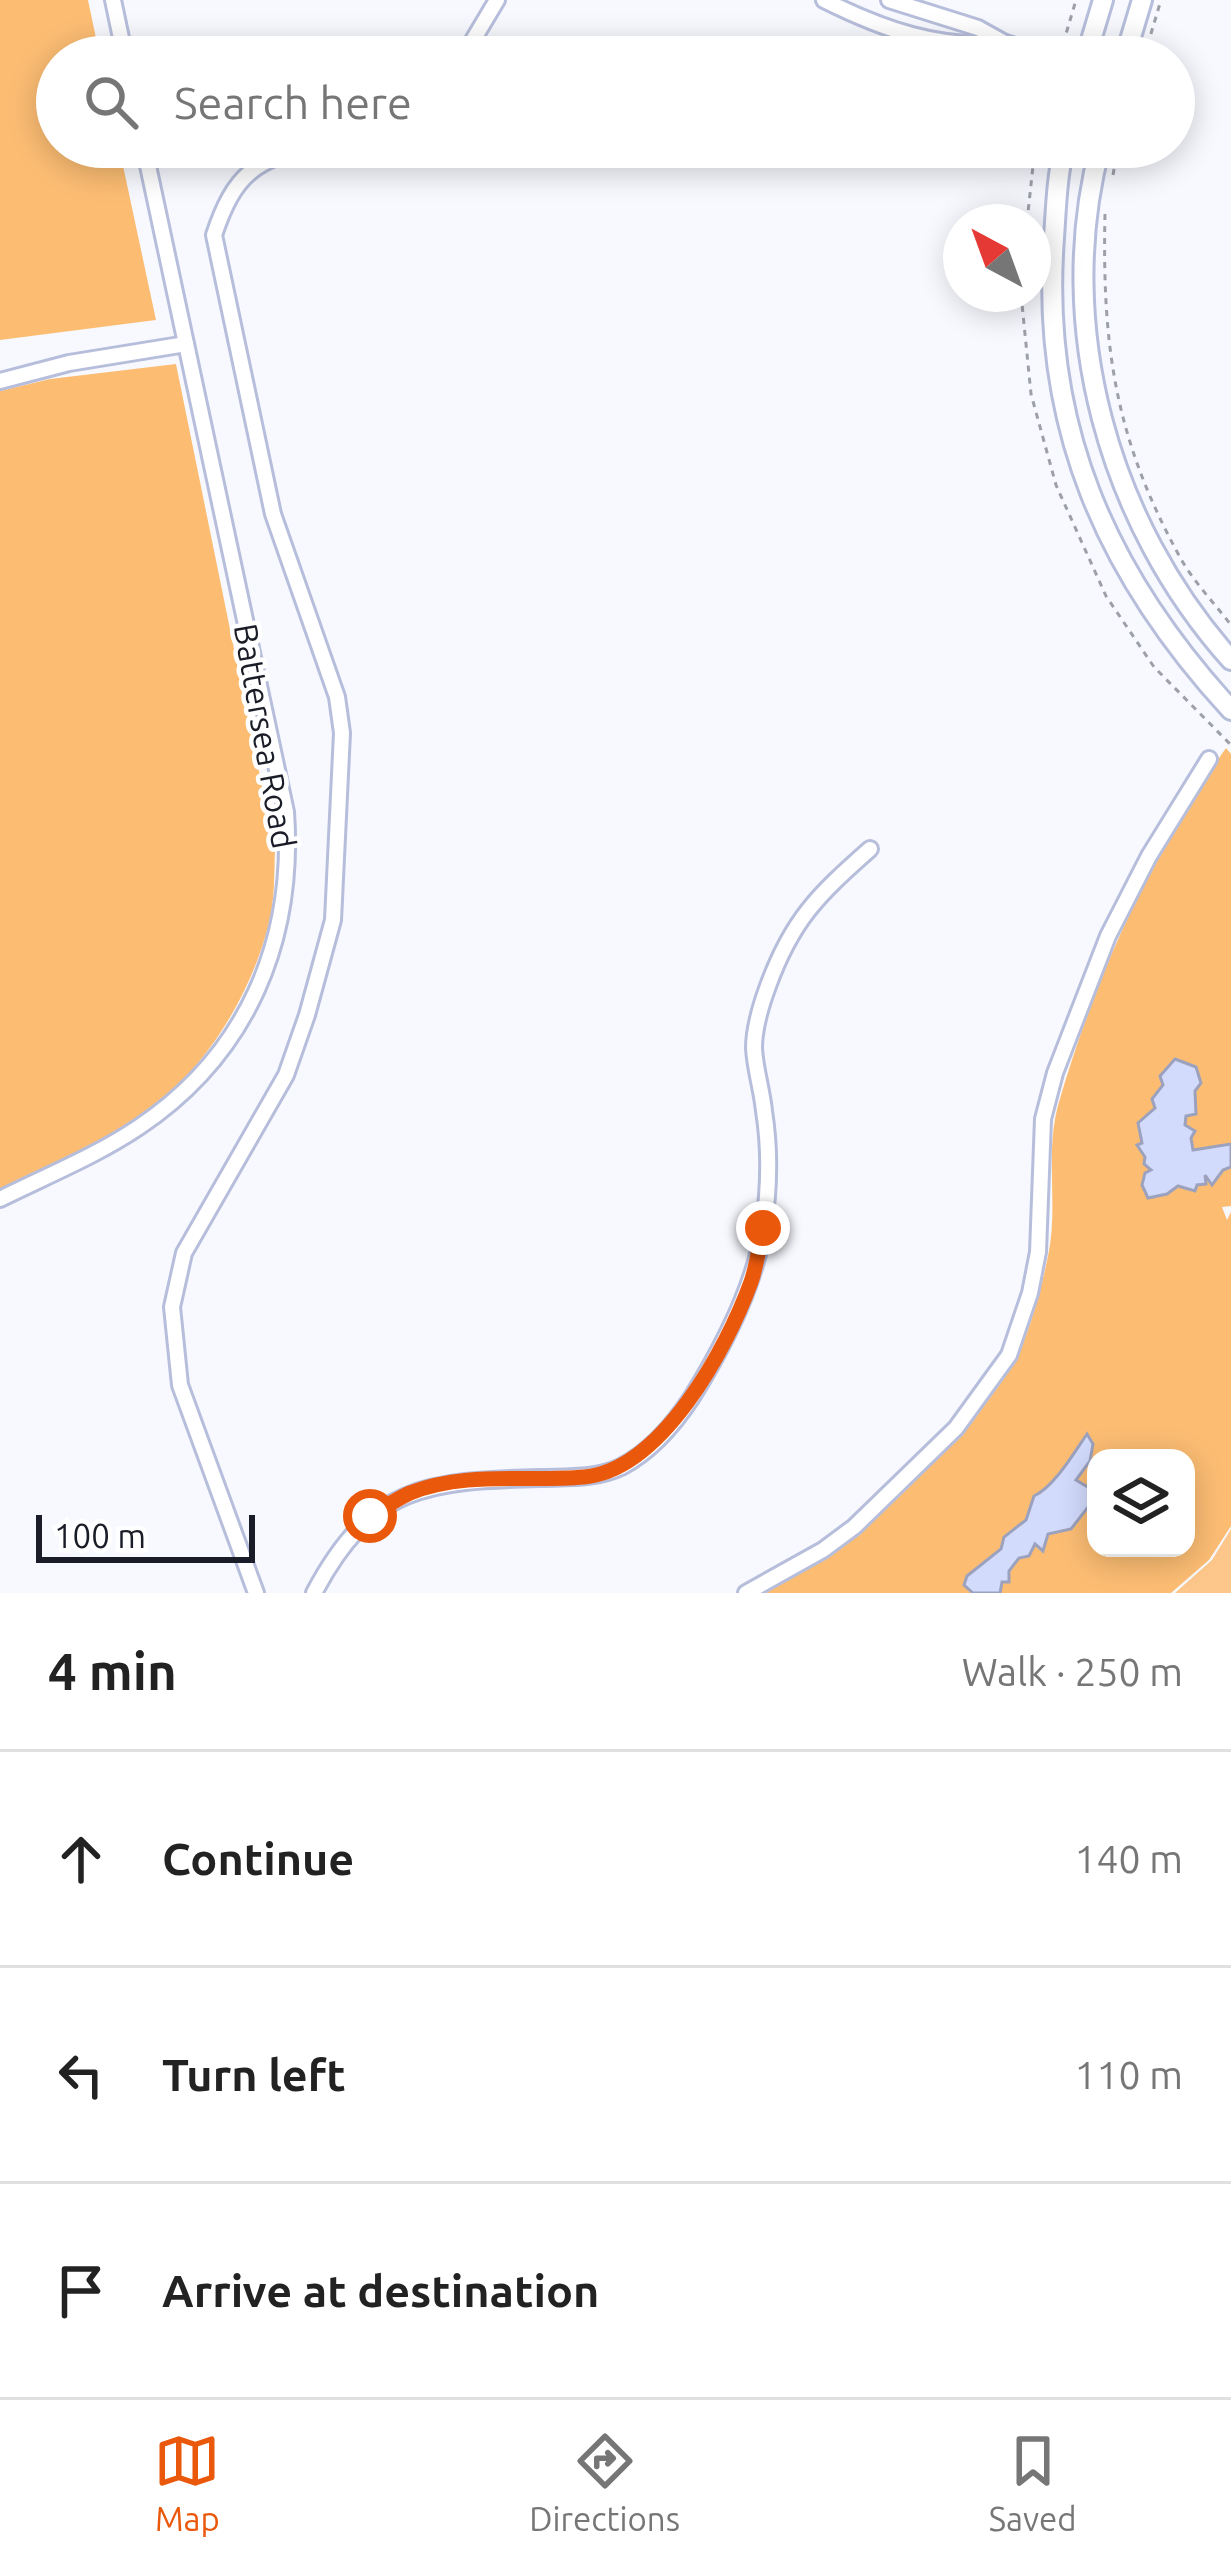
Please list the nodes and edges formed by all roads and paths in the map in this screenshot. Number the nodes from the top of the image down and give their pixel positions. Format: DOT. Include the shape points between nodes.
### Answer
graph roads {
  1 [pos="113,0"];
  2 [pos="497,0"];
  3 [pos="824,0"];
  4 [pos="889,0"];
  5 [pos="1076,0"];
  6 [pos="1103,0"];
  7 [pos="1142,0"];
  8 [pos="1161,0"];
  9 [pos="121,36"];
  10 [pos="476,36"];
  11 [pos="915,36"];
  12 [pos="992,36"];
  13 [pos="1065,36"];
  14 [pos="1092,36"];
  15 [pos="1131,36"];
  16 [pos="1150,36"];
  17 [pos="148,168"];
  18 [pos="256,168"];
  19 [pos="1033,168"];
  20 [pos="1062,168"];
  21 [pos="1096,168"];
  22 [pos="1114,168"];
  23 [pos="1110,190"];
  24 [pos="1029,204"];
  25 [pos="1106,212"];
  26 [pos="186,344"];
  27 [pos="0,381"];
  28 [pos="1231,625"];
  29 [pos="1231,660"];
  30 [pos="1231,710"];
  31 [pos="1209,759"];
  32 [pos="870,849"];
  33 [pos="0,1199"];
  34 [pos="256,1593"];
  35 [pos="314,1593"];
  36 [pos="746,1593"];
  1 -- 9 [label="lane"];
  2 -- 10 [label="lane"];
  3 -- 11 [label="lane"];
  4 -- 12 [label="lane"];
  5 -- 13 [label="path"];
  6 -- 14 [label="main road"];
  7 -- 15 [label="main road"];
  8 -- 16 [label="path"];
  17 -- 26 [label="lane, Battersea Road"];
  18 -- 34 [label="lane" via="225,203 214,235 273,514 337,697 342,733 333,920 307,1015 286,1076 184,1253 172,1306 180,1385"];
  19 -- 24 [label="path"];
  20 -- 30 [label="main road" via="1050,294 1077,461 1105,533 1153,617"];
  21 -- 29 [label="main road" via="1083,232 1098,406 1140,526 1168,578"];
  22 -- 23 [label="path"];
  25 -- 28 [label="path" via="1104,293 1129,446 1182,562"];
  26 -- 27 [label="lane"];
  26 -- 33 [label="lane, Battersea Road" via="286,812 285,902 258,988 209,1065 139,1127"];
  31 -- 36 [label="lane" via="1108,936 1055,1073 1043,1119 1039,1252 1009,1355 956,1428 854,1527"];
  32 -- 35 [label="lane" via="818,894 784,943 759,1011 763,1228 751,1281 691,1398 656,1442 621,1467 589,1477 469,1480 412,1492 341,1544"];
}
